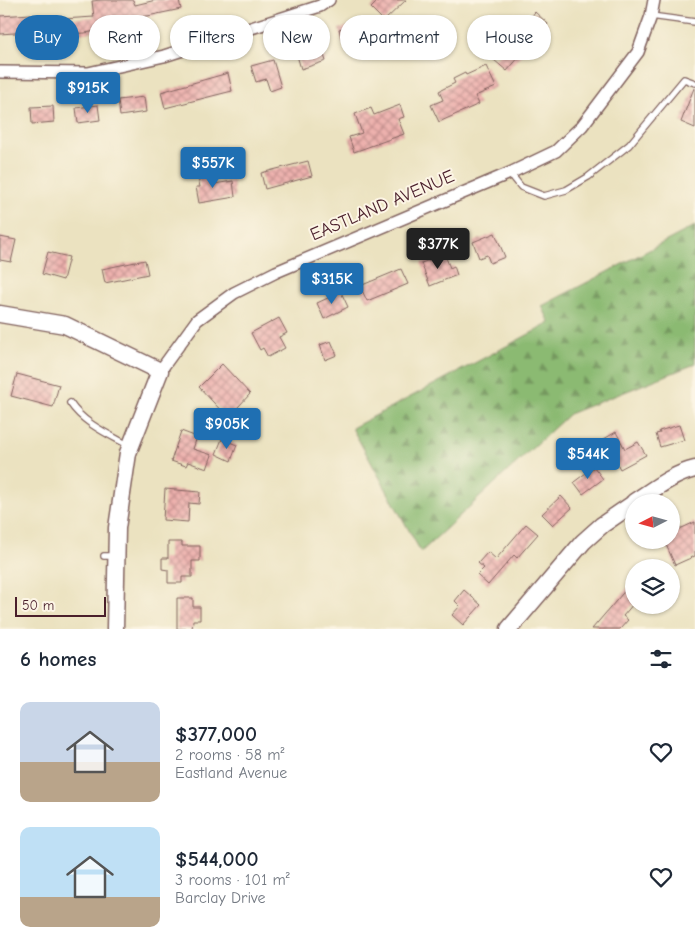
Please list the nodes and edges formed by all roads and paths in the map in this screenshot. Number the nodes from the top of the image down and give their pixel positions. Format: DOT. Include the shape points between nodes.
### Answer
graph roads {
  1 [pos="329,0"];
  2 [pos="654,0"];
  3 [pos="651,16"];
  4 [pos="695,22"];
  5 [pos="0,72"];
  6 [pos="695,83"];
  7 [pos="510,173"];
  8 [pos="0,314"];
  9 [pos="160,371"];
  10 [pos="70,404"];
  11 [pos="130,446"];
  12 [pos="695,469"];
  13 [pos="647,494"];
  14 [pos="625,509"];
  15 [pos="115,629"];
  16 [pos="509,629"];
  1 -- 5 [label="street" via="320,6 164,56 88,73"];
  2 -- 3 [label="street, EASTLAND AVENUE"];
  3 -- 4 [label="lane"];
  3 -- 7 [label="street, EASTLAND AVENUE" via="638,52 582,126 556,150"];
  6 -- 7 [label="lane" via="684,79 629,145 566,190 544,196 521,187"];
  7 -- 9 [label="street, EASTLAND AVENUE" via="276,272 234,293 197,320"];
  8 -- 9 [label="street" via="65,326"];
  9 -- 11 [label="street, EASTLAND AVENUE"];
  10 -- 11 [label="lane" via="98,428"];
  11 -- 15 [label="street, EASTLAND AVENUE" via="110,556"];
  12 -- 13 [label="street"];
  14 -- 16 [label="street" via="583,542"];
}
